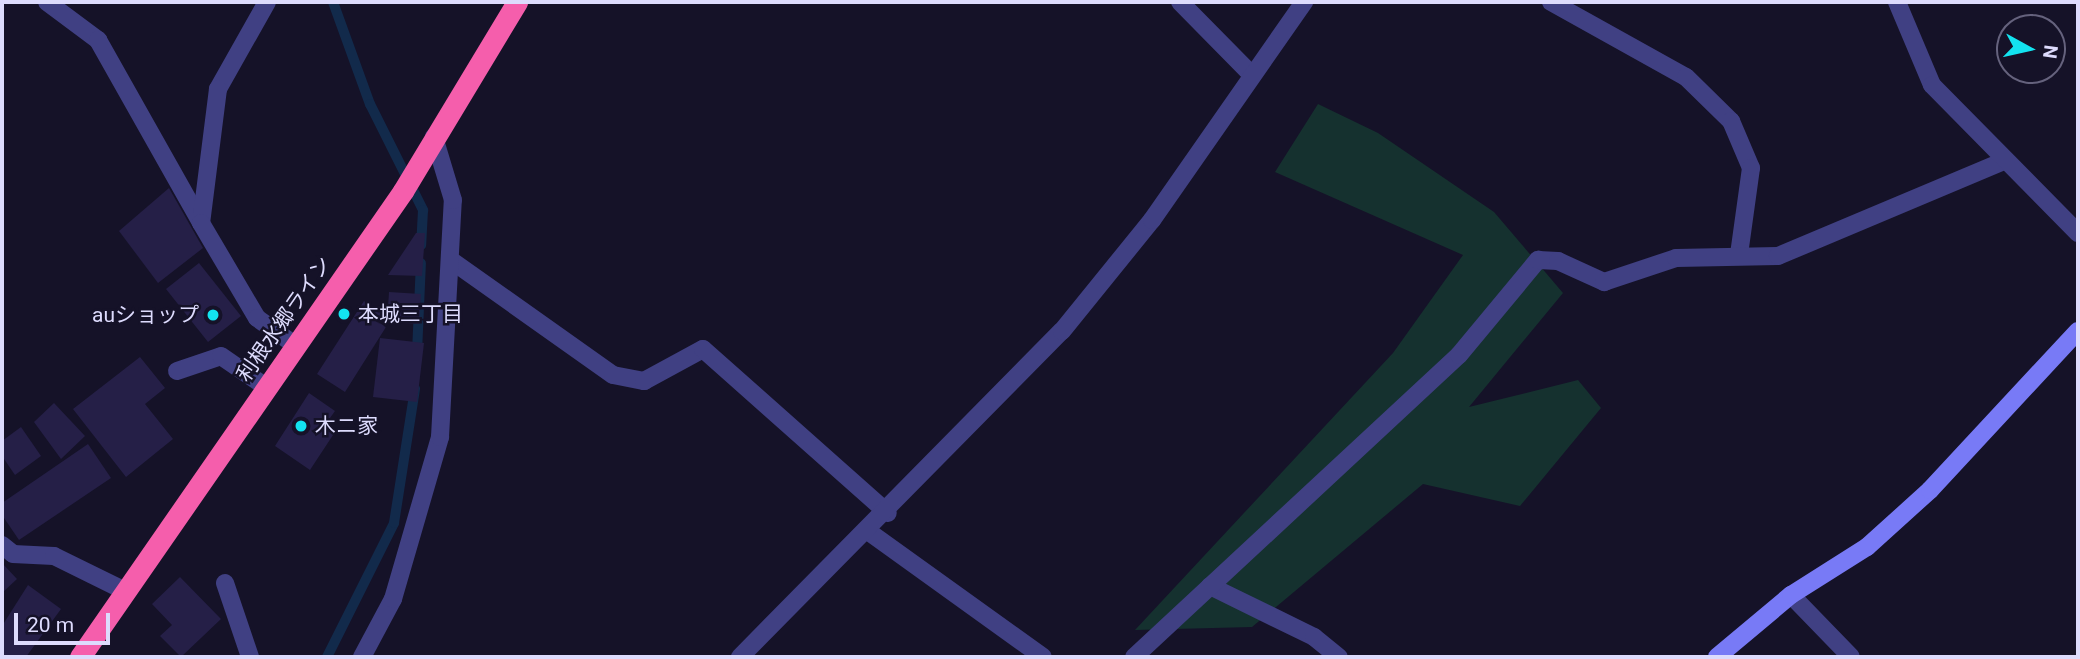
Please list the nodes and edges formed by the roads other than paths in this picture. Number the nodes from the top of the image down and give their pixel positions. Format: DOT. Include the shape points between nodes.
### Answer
graph roads {
  1 [pos="47,2"];
  2 [pos="267,2"];
  3 [pos="517,2"];
  4 [pos="1180,2"];
  5 [pos="1304,2"];
  6 [pos="1551,2"];
  7 [pos="1897,2"];
  8 [pos="1252,75"];
  9 [pos="434,137"];
  10 [pos="2006,160"];
  11 [pos="201,223"];
  12 [pos="2078,233"];
  13 [pos="1739,254"];
  14 [pos="452,261"];
  15 [pos="2078,331"];
  16 [pos="295,345"];
  17 [pos="177,371"];
  18 [pos="266,387"];
  19 [pos="888,513"];
  20 [pos="869,531"];
  21 [pos="2,545"];
  22 [pos="225,583"];
  23 [pos="1210,586"];
  24 [pos="125,591"];
  25 [pos="1791,595"];
  26 [pos="80,657"];
  27 [pos="250,657"];
  28 [pos="362,657"];
  29 [pos="740,657"];
  30 [pos="1043,657"];
  31 [pos="1134,657"];
  32 [pos="1339,657"];
  33 [pos="1717,657"];
  34 [pos="1851,657"];
  1 -- 11 [label="street" via="97,40"];
  2 -- 11 [label="street" via="218,89"];
  3 -- 9 [label="highway, 利根水郷ライン"];
  4 -- 8 [label="street"];
  5 -- 8 [label="street"];
  6 -- 13 [label="street" via="1686,77 1731,121 1751,168"];
  7 -- 10 [label="street" via="1932,85"];
  8 -- 19 [label="street" via="1152,220 1062,331"];
  9 -- 14 [label="street" via="453,200"];
  9 -- 16 [label="highway, 利根水郷ライン"];
  10 -- 12 [label="street"];
  10 -- 13 [label="street" via="1779,256"];
  11 -- 16 [label="street" via="257,318"];
  13 -- 23 [label="street" via="1676,258 1604,282 1558,261 1538,260 1459,355"];
  14 -- 19 [label="street" via="613,375 644,381 703,348"];
  14 -- 28 [label="street" via="440,437 424,511 393,598"];
  15 -- 25 [label="street" via="1930,491 1867,547"];
  16 -- 18 [label="highway, 利根水郷ライン"];
  17 -- 18 [label="street" via="221,356"];
  18 -- 24 [label="highway, 利根水郷ライン"];
  19 -- 20 [label="street"];
  20 -- 29 [label="street"];
  20 -- 30 [label="street"];
  21 -- 24 [label="street" via="13,554 54,556"];
  22 -- 27 [label="street"];
  23 -- 31 [label="street"];
  23 -- 32 [label="street" via="1314,637"];
  24 -- 26 [label="highway, 利根水郷ライン"];
  25 -- 33 [label="street"];
  25 -- 34 [label="street"];
}
